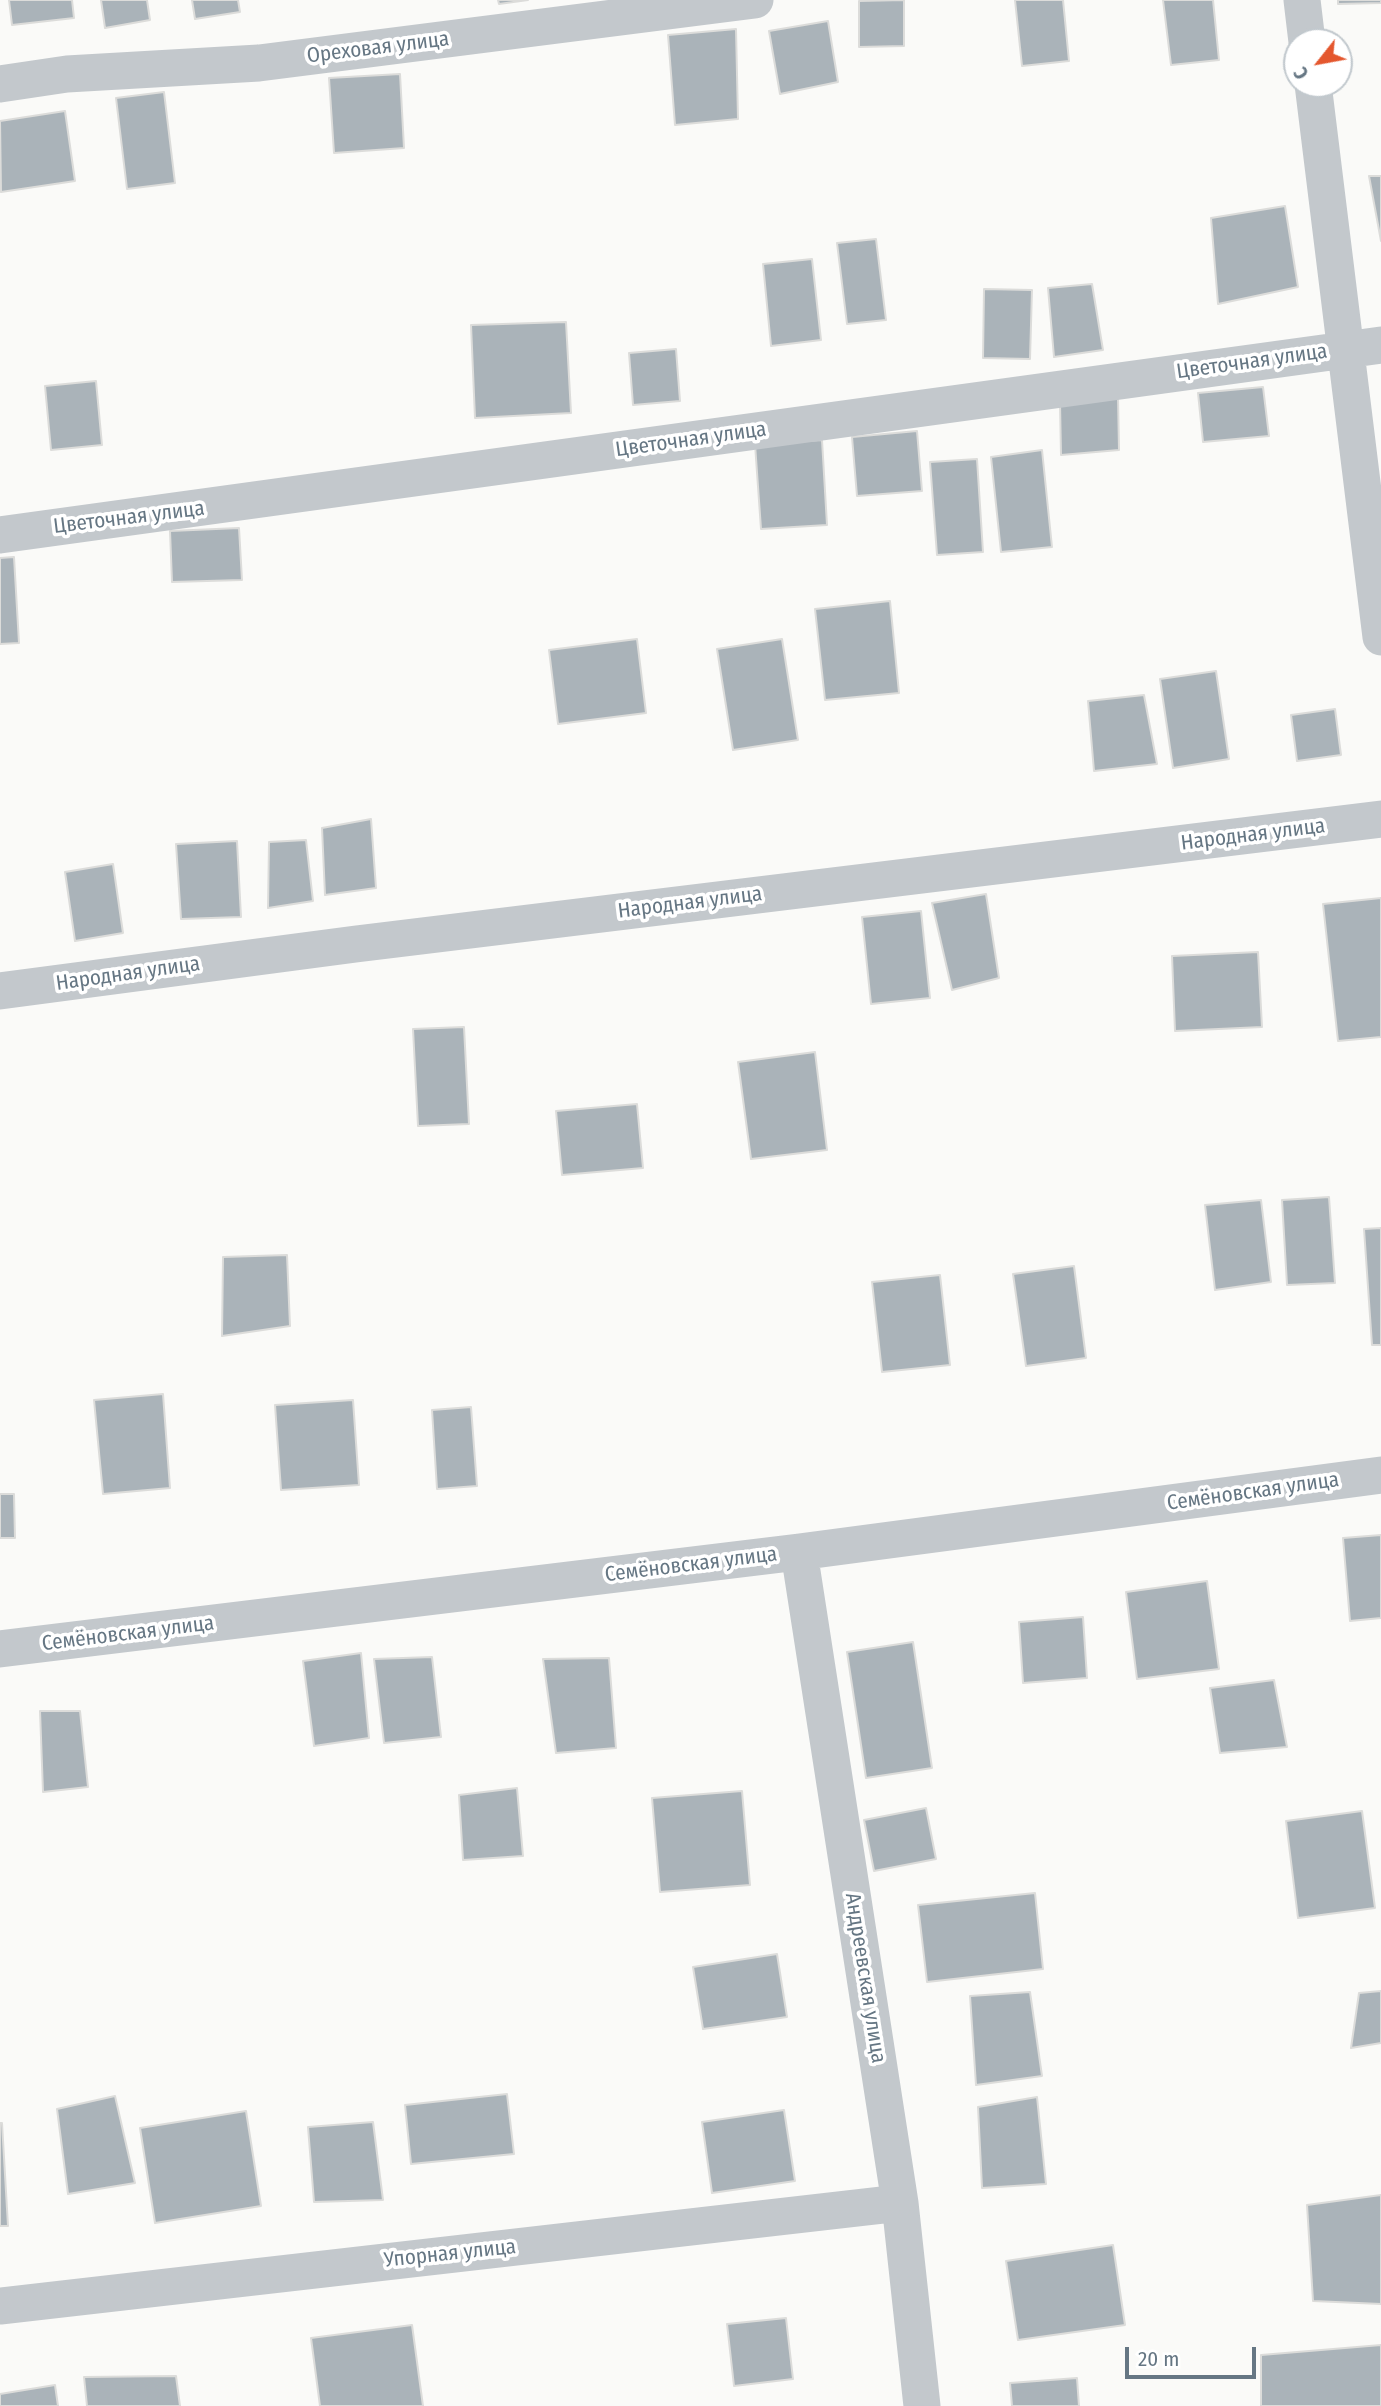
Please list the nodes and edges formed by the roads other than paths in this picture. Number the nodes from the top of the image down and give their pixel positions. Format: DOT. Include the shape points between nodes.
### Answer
graph roads {
  1 [pos="755,0"];
  2 [pos="1302,0"];
  3 [pos="1305,28"];
  4 [pos="0,84"];
  5 [pos="1316,98"];
  6 [pos="1364,347"];
  7 [pos="0,535"];
  8 [pos="1381,637"];
  9 [pos="1381,819"];
  10 [pos="0,991"];
  11 [pos="1381,1475"];
  12 [pos="799,1552"];
  13 [pos="0,1649"];
  14 [pos="900,2203"];
  15 [pos="0,2305"];
  16 [pos="922,2406"];
  1 -- 4 [label="street, Ореховая улица" via="259,63 67,74"];
  2 -- 3 [label="street"];
  5 -- 6 [label="street"];
  6 -- 7 [label="street, Цветочная улица"];
  6 -- 8 [label="street"];
  9 -- 10 [label="street, Народная улица"];
  11 -- 12 [label="street, Семёновская улица"];
  12 -- 13 [label="street, Семёновская улица"];
  12 -- 14 [label="street, Андреевская улица"];
  14 -- 15 [label="street, Упорная улица"];
  14 -- 16 [label="street, Андреевская улица"];
}
